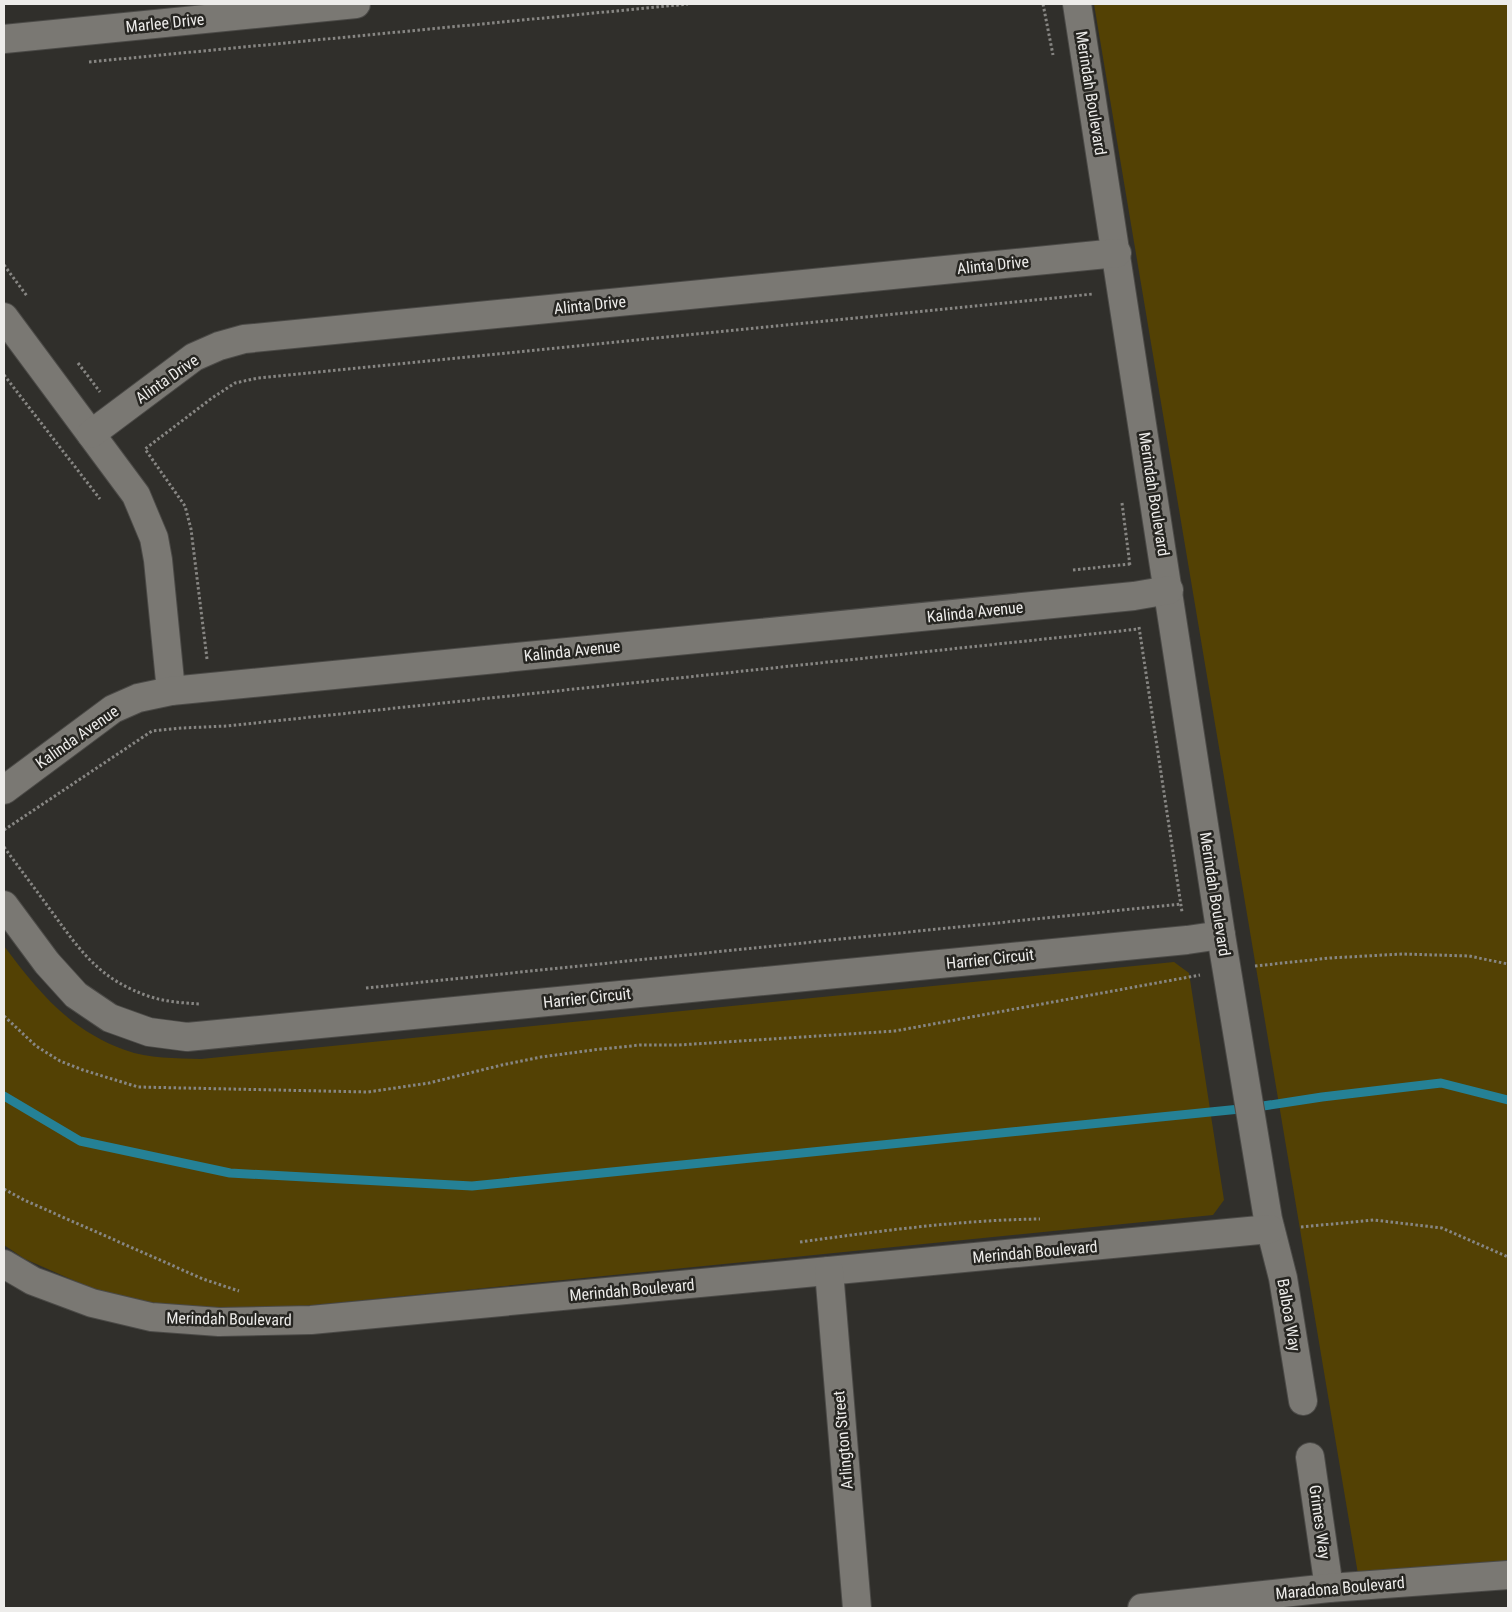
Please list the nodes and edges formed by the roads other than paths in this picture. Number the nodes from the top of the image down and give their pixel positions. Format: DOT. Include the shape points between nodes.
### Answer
graph roads {
  1 [pos="356,4"];
  2 [pos="1077,4"];
  3 [pos="4,39"];
  4 [pos="1117,253"];
  5 [pos="4,317"];
  6 [pos="91,434"];
  7 [pos="1169,590"];
  8 [pos="171,691"];
  9 [pos="4,790"];
  10 [pos="4,905"];
  11 [pos="1221,935"];
  12 [pos="1269,1224"];
  13 [pos="4,1264"];
  14 [pos="829,1271"];
  15 [pos="1303,1401"];
  16 [pos="1310,1457"];
  17 [pos="1508,1575"];
  18 [pos="1329,1588"];
  19 [pos="856,1608"];
  20 [pos="1142,1608"];
  1 -- 3 [label="street, Marlee Drive"];
  2 -- 4 [label="street, Merindah Boulevard"];
  4 -- 6 [label="street, Alinta Drive" via="244,340 219,346 194,358"];
  4 -- 7 [label="street, Merindah Boulevard"];
  5 -- 6 [label="street"];
  6 -- 8 [label="street" via="136,496 154,538"];
  7 -- 8 [label="street, Kalinda Avenue"];
  7 -- 11 [label="street, Merindah Boulevard"];
  8 -- 9 [label="street, Kalinda Avenue" via="138,698 114,709"];
  10 -- 11 [label="street, Harrier Circuit" via="46,963 76,995 110,1018 149,1032 187,1037"];
  11 -- 12 [label="street, Merindah Boulevard"];
  12 -- 14 [label="street, Merindah Boulevard"];
  12 -- 15 [label="street, Balboa Way" via="1284,1278"];
  13 -- 14 [label="street, Merindah Boulevard" via="33,1281 92,1303 151,1317 219,1322 311,1320"];
  14 -- 19 [label="street, Arlington Street"];
  16 -- 18 [label="street, Grimes Way"];
  17 -- 18 [label="street, Maradona Boulevard"];
  18 -- 20 [label="street, Maradona Boulevard"];
}
